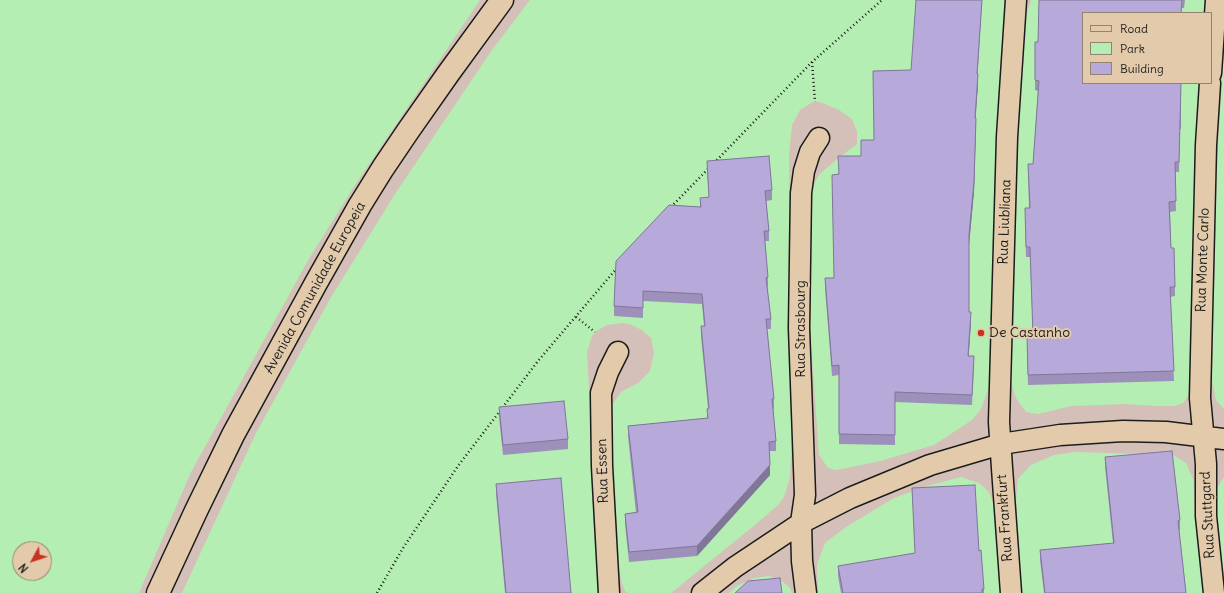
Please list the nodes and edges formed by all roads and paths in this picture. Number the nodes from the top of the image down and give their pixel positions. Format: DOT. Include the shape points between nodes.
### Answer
graph roads {
  1 [pos="502,0"];
  2 [pos="882,0"];
  3 [pos="1016,0"];
  4 [pos="1216,0"];
  5 [pos="1212,58"];
  6 [pos="812,62"];
  7 [pos="1210,84"];
  8 [pos="815,102"];
  9 [pos="819,138"];
  10 [pos="666,212"];
  11 [pos="620,264"];
  12 [pos="576,317"];
  13 [pos="595,332"];
  14 [pos="618,352"];
  15 [pos="1204,436"];
  16 [pos="1224,439"];
  17 [pos="1001,444"];
  18 [pos="801,523"];
  19 [pos="158,593"];
  20 [pos="377,593"];
  21 [pos="609,593"];
  22 [pos="702,593"];
  23 [pos="806,593"];
  24 [pos="1011,593"];
  25 [pos="1214,593"];
  1 -- 19 [label="street, Avenida Comunidade Europeia" via="408,131 360,206 233,435"];
  2 -- 6 [label="path"];
  3 -- 17 [label="street, Rua Liubliana" via="1007,136"];
  4 -- 5 [label="street"];
  6 -- 8 [label="path"];
  6 -- 10 [label="path"];
  7 -- 15 [label="street, Rua Monte Carlo" via="1206,145 1200,398"];
  9 -- 18 [label="street, Rua Strasbourg" via="810,152 804,172 802,193 799,328 805,494"];
  11 -- 12 [label="path"];
  12 -- 13 [label="path"];
  12 -- 20 [label="path" via="538,360 458,466 403,548"];
  14 -- 21 [label="street, Rua Essen" via="601,393"];
  15 -- 16 [label="street"];
  15 -- 17 [label="street" via="1122,431"];
  15 -- 25 [label="street, Rua Stuttgard" via="1206,516"];
  17 -- 18 [label="street" via="930,464 846,499"];
  17 -- 24 [label="street, Rua Frankfurt"];
  18 -- 22 [label="street" via="735,567"];
  18 -- 23 [label="street, Rua Strasbourg"];
}
